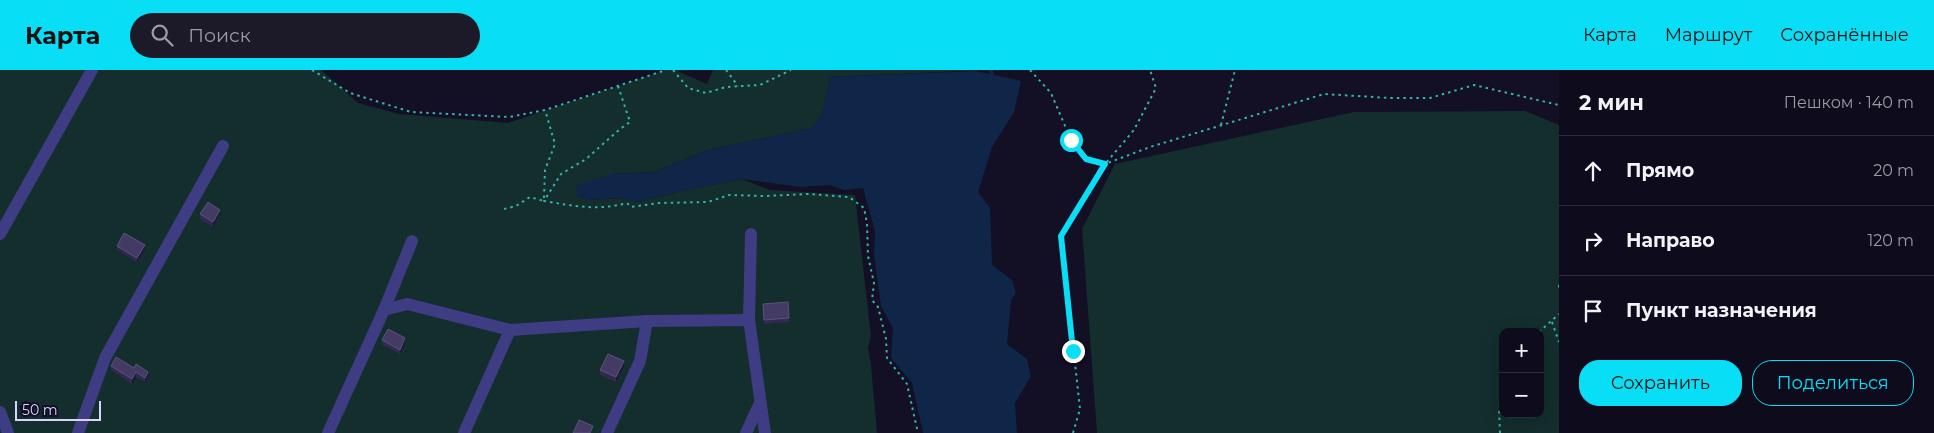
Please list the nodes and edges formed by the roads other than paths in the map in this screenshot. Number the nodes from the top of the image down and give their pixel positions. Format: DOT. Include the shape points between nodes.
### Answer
graph roads {
  1 [pos="92,70"];
  2 [pos="223,146"];
  3 [pos="0,234"];
  4 [pos="752,234"];
  5 [pos="412,241"];
  6 [pos="384,310"];
  7 [pos="748,320"];
  8 [pos="647,321"];
  9 [pos="510,330"];
  10 [pos="760,402"];
  11 [pos="0,412"];
  12 [pos="8,433"];
  13 [pos="78,433"];
  14 [pos="328,433"];
  15 [pos="464,433"];
  16 [pos="607,433"];
  17 [pos="746,433"];
  18 [pos="765,433"];
  1 -- 3 [label="street"];
  2 -- 13 [label="street" via="105,358"];
  4 -- 7 [label="street"];
  5 -- 6 [label="street"];
  6 -- 9 [label="street" via="407,304"];
  6 -- 14 [label="street"];
  7 -- 8 [label="street"];
  7 -- 10 [label="street"];
  8 -- 9 [label="street"];
  8 -- 16 [label="street" via="640,361"];
  9 -- 15 [label="street"];
  10 -- 17 [label="street"];
  10 -- 18 [label="street"];
  11 -- 12 [label="street"];
}
